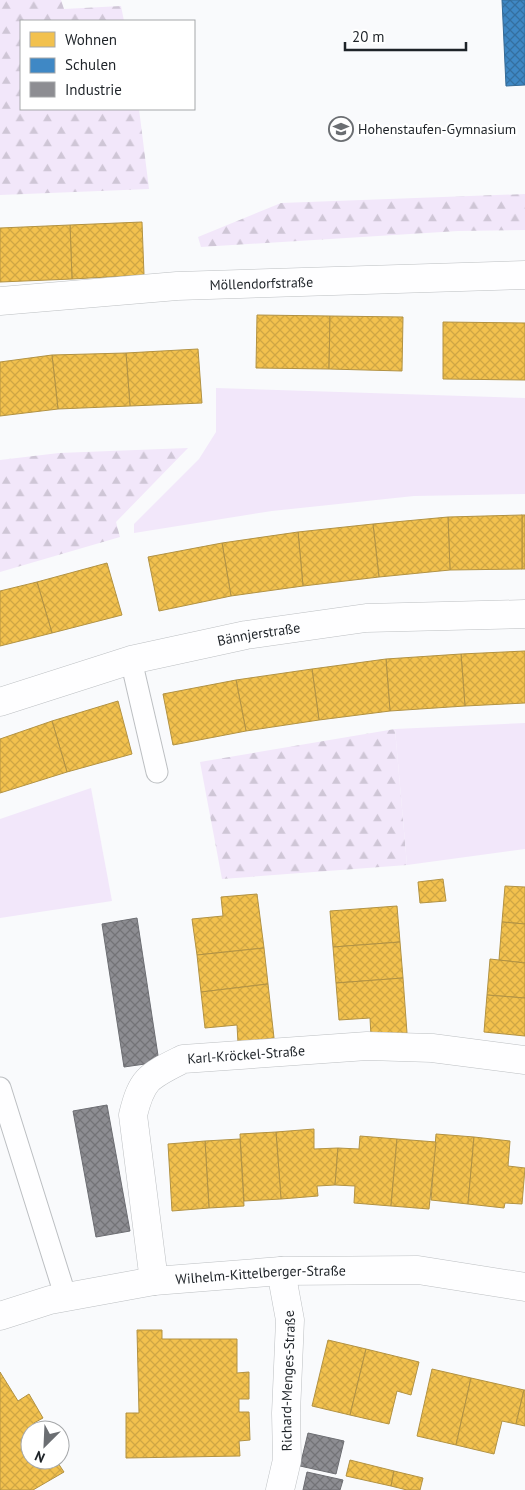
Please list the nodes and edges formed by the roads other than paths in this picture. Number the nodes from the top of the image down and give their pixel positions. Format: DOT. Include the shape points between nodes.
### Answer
graph roads {
  1 [pos="525,275"];
  2 [pos="0,301"];
  3 [pos="525,614"];
  4 [pos="131,660"];
  5 [pos="0,702"];
  6 [pos="157,772"];
  7 [pos="525,1060"];
  8 [pos="0,1088"];
  9 [pos="281,1271"];
  10 [pos="154,1281"];
  11 [pos="525,1287"];
  12 [pos="66,1298"];
  13 [pos="0,1316"];
  14 [pos="280,1490"];
  1 -- 2 [label="street, Möllendorfstraße" via="177,286"];
  3 -- 4 [label="street, Bännjerstraße" via="366,618 246,635"];
  4 -- 5 [label="street, Bännjerstraße"];
  4 -- 6 [label="lane"];
  7 -- 10 [label="street, Karl-Kröckel-Straße" via="432,1048 367,1046 183,1059 156,1072 139,1089 133,1116"];
  8 -- 12 [label="lane"];
  9 -- 10 [label="street, Wilhelm-Kittelberger-Straße"];
  9 -- 11 [label="street, Wilhelm-Kittelberger-Straße" via="418,1270"];
  9 -- 14 [label="street, Richard-Menges-Straße" via="290,1320 287,1460"];
  10 -- 12 [label="street, Wilhelm-Kittelberger-Straße"];
  12 -- 13 [label="street, Wilhelm-Kittelberger-Straße"];
}
